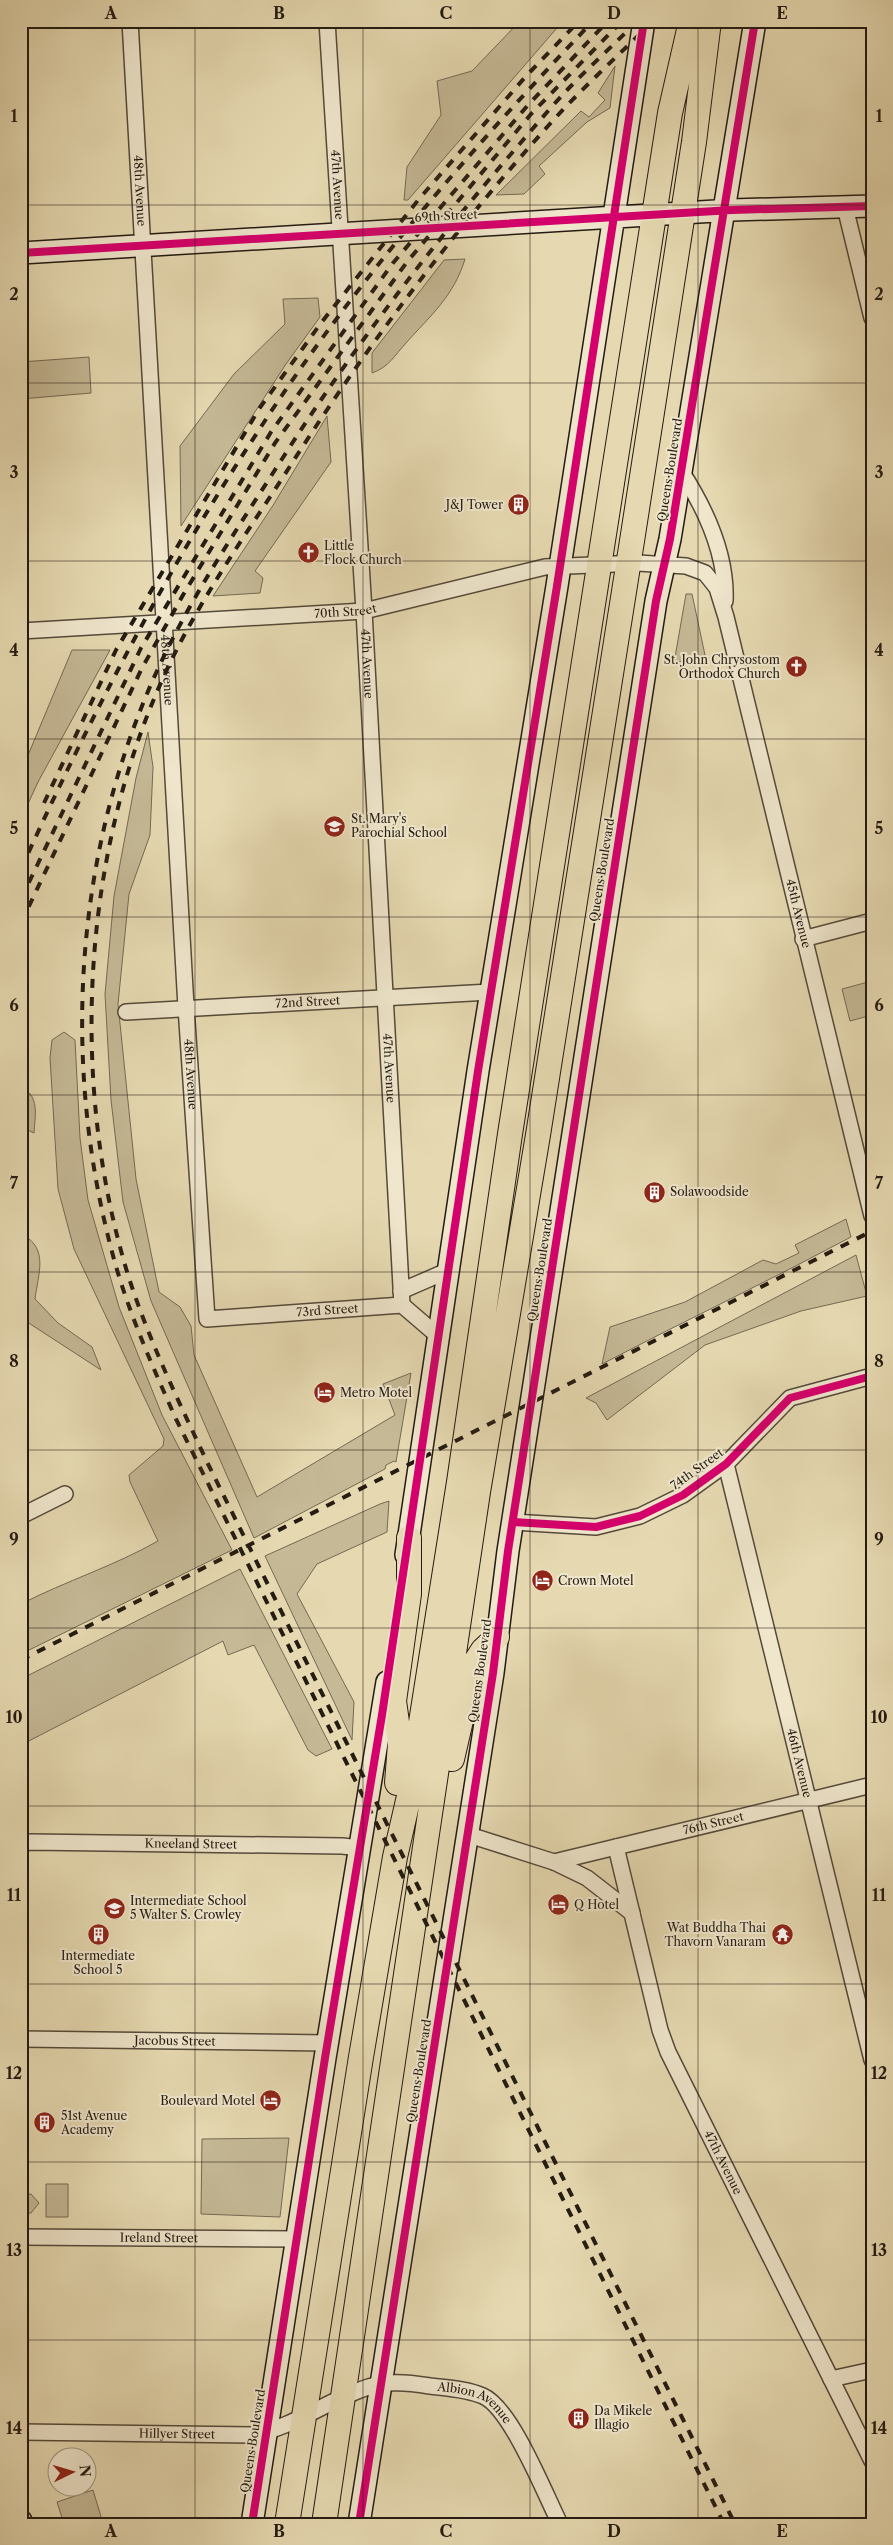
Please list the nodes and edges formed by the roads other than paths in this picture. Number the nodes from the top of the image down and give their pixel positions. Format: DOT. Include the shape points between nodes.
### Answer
graph roads {
  1 [pos="130,21"];
  2 [pos="327,21"];
  3 [pos="644,21"];
  4 [pos="691,21"];
  5 [pos="709,21"];
  6 [pos="755,21"];
  7 [pos="872,206"];
  8 [pos="845,207"];
  9 [pos="724,210"];
  10 [pos="683,213"];
  11 [pos="654,214"];
  12 [pos="614,217"];
  13 [pos="340,234"];
  14 [pos="143,246"];
  15 [pos="21,253"];
  16 [pos="872,318"];
  17 [pos="681,470"];
  18 [pos="628,563"];
  19 [pos="599,564"];
  20 [pos="664,564"];
  21 [pos="559,566"];
  22 [pos="364,611"];
  23 [pos="724,612"];
  24 [pos="165,624"];
  25 [pos="21,631"];
  26 [pos="872,921"];
  27 [pos="803,938"];
  28 [pos="490,992"];
  29 [pos="384,997"];
  30 [pos="186,1007"];
  31 [pos="126,1012"];
  32 [pos="872,1216"];
  33 [pos="447,1271"];
  34 [pos="402,1298"];
  35 [pos="207,1319"];
  36 [pos="437,1335"];
  37 [pos="872,1376"];
  38 [pos="726,1464"];
  39 [pos="65,1494"];
  40 [pos="21,1516"];
  41 [pos="513,1522"];
  42 [pos="409,1538"];
  43 [pos="497,1637"];
  44 [pos="872,1785"];
  45 [pos="808,1800"];
  46 [pos="466,1834"];
  47 [pos="21,1844"];
  48 [pos="616,1847"];
  49 [pos="361,1848"];
  50 [pos="395,1857"];
  51 [pos="554,1862"];
  52 [pos="632,1913"];
  53 [pos="414,1934"];
  54 [pos="21,2039"];
  55 [pos="328,2042"];
  56 [pos="870,2044"];
  57 [pos="872,2060"];
  58 [pos="21,2237"];
  59 [pos="297,2238"];
  60 [pos="872,2370"];
  61 [pos="831,2379"];
  62 [pos="381,2383"];
  63 [pos="336,2401"];
  64 [pos="304,2418"];
  65 [pos="21,2432"];
  66 [pos="266,2433"];
  67 [pos="872,2461"];
  68 [pos="252,2524"];
  69 [pos="287,2524"];
  70 [pos="324,2524"];
  71 [pos="359,2524"];
  72 [pos="560,2524"];
  1 -- 14 [label="street, 48th Avenue"];
  2 -- 13 [label="street, 47th Avenue"];
  3 -- 12 [label="street, Queens Boulevard"];
  4 -- 11 [label="main road" via="670,113"];
  5 -- 10 [label="main road, Queens Boulevard"];
  6 -- 9 [label="street, Queens Boulevard"];
  7 -- 8 [label="street, 69th Street"];
  8 -- 9 [label="street, 69th Street"];
  8 -- 16 [label="street"];
  9 -- 10 [label="street, 69th Street"];
  9 -- 17 [label="street, Queens Boulevard"];
  10 -- 11 [label="street, 69th Street"];
  10 -- 18 [label="main road, Queens Boulevard"];
  11 -- 12 [label="street, 69th Street"];
  11 -- 19 [label="main road"];
  12 -- 13 [label="street, 69th Street"];
  12 -- 21 [label="street, Queens Boulevard"];
  13 -- 14 [label="street, 69th Street"];
  13 -- 22 [label="street, 47th Avenue"];
  14 -- 15 [label="street, 69th Street"];
  14 -- 24 [label="street, 48th Avenue"];
  17 -- 20 [label="street, Queens Boulevard"];
  17 -- 23 [label="street, 45th Avenue" via="697,496 721,558 726,584"];
  18 -- 19 [label="street, 70th Street"];
  18 -- 20 [label="street, 70th Street"];
  18 -- 53 [label="main road, Queens Boulevard" via="492,1400 421,1861"];
  19 -- 21 [label="street, 70th Street"];
  19 -- 50 [label="main road" via="459,1482 410,1792"];
  20 -- 23 [label="street, 45th Avenue" via="695,568 705,573 717,588"];
  20 -- 41 [label="street, Queens Boulevard"];
  21 -- 22 [label="street, 70th Street" via="530,570"];
  21 -- 28 [label="street, Queens Boulevard"];
  22 -- 24 [label="street, 70th Street"];
  22 -- 29 [label="street, 47th Avenue"];
  23 -- 27 [label="street, 45th Avenue"];
  24 -- 25 [label="street, 70th Street"];
  24 -- 30 [label="street, 48th Avenue"];
  26 -- 27 [label="street"];
  27 -- 32 [label="street, 45th Avenue"];
  28 -- 29 [label="street, 72nd Street"];
  28 -- 33 [label="street, Queens Boulevard"];
  29 -- 30 [label="street, 72nd Street"];
  29 -- 34 [label="street, 47th Avenue"];
  30 -- 31 [label="street, 72nd Street"];
  30 -- 35 [label="street, 48th Avenue"];
  33 -- 34 [label="street, 73rd Street"];
  33 -- 36 [label="street, Queens Boulevard"];
  34 -- 35 [label="street, 73rd Street"];
  34 -- 36 [label="street"];
  36 -- 42 [label="street, Queens Boulevard"];
  37 -- 38 [label="street, 74th Street" via="790,1398"];
  38 -- 41 [label="street, 74th Street" via="684,1495 640,1516 596,1527"];
  38 -- 45 [label="street, 46th Avenue"];
  39 -- 40 [label="street"];
  41 -- 43 [label="street, Queens Boulevard"];
  42 -- 49 [label="street, Queens Boulevard"];
  42 -- 50 [label="main road" via="409,1594 394,1701 400,1744"];
  43 -- 46 [label="street, Queens Boulevard"];
  43 -- 53 [label="main road" via="478,1656 471,1672 433,1863"];
  44 -- 45 [label="street, 76th Street"];
  45 -- 48 [label="street, 76th Street"];
  45 -- 56 [label="street, 46th Avenue"];
  46 -- 51 [label="street"];
  46 -- 62 [label="street, Queens Boulevard"];
  47 -- 49 [label="street, Kneeland Street"];
  48 -- 51 [label="street, 76th Street"];
  48 -- 52 [label="street, 47th Avenue"];
  49 -- 55 [label="street, Queens Boulevard"];
  50 -- 64 [label="main road"];
  51 -- 52 [label="street" via="586,1878"];
  52 -- 61 [label="street, 47th Avenue" via="668,2052"];
  53 -- 63 [label="main road, Queens Boulevard"];
  54 -- 55 [label="street, Jacobus Street"];
  55 -- 59 [label="street, Queens Boulevard"];
  56 -- 57 [label="street, 46th Avenue"];
  58 -- 59 [label="street, Ireland Street"];
  59 -- 66 [label="street, Queens Boulevard"];
  60 -- 61 [label="street"];
  61 -- 67 [label="street, 47th Avenue"];
  62 -- 63 [label="street, Albion Avenue"];
  62 -- 71 [label="street, Queens Boulevard"];
  62 -- 72 [label="street, Albion Avenue" via="401,2382 460,2390 482,2395 494,2402 509,2422"];
  63 -- 64 [label="street, Hillyer Street"];
  63 -- 70 [label="main road, Queens Boulevard"];
  64 -- 66 [label="street, Hillyer Street"];
  64 -- 69 [label="main road"];
  65 -- 66 [label="street, Hillyer Street"];
  66 -- 68 [label="street, Queens Boulevard"];
}
